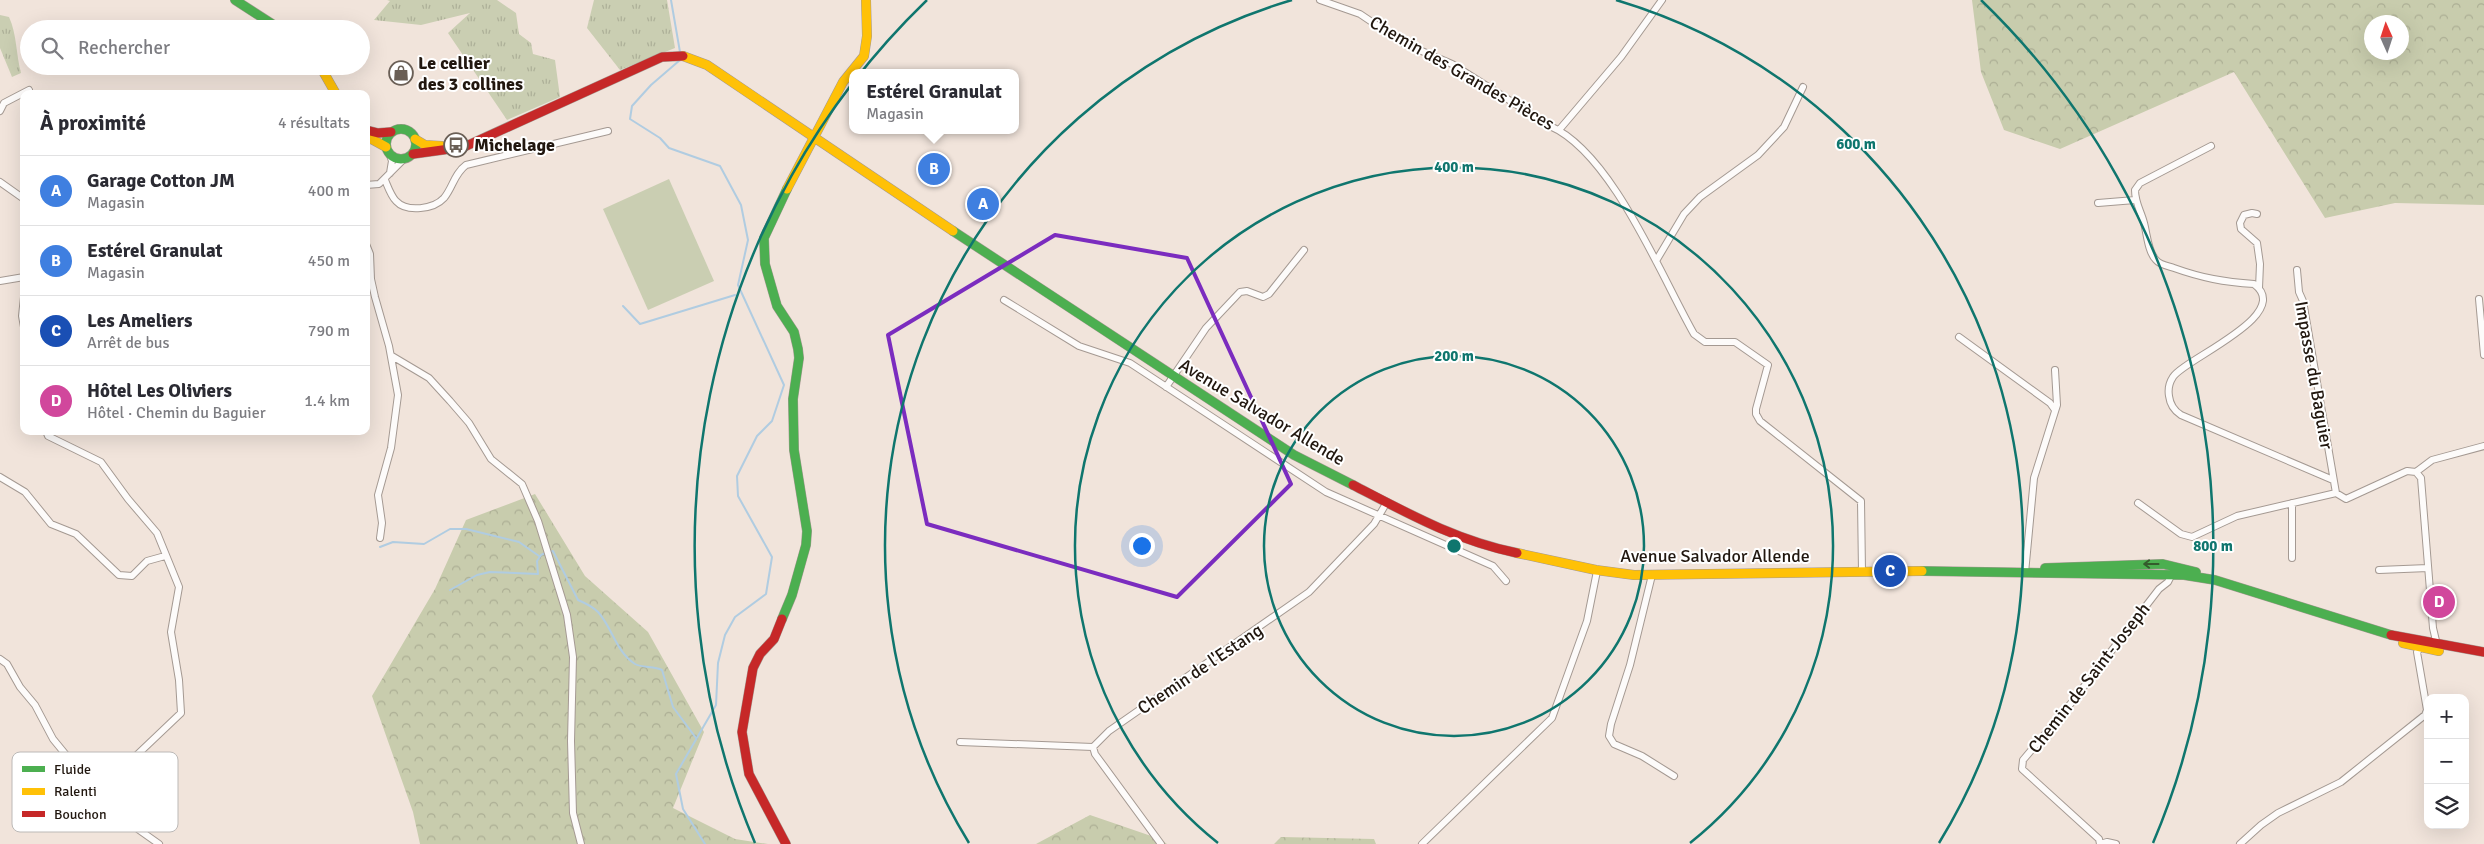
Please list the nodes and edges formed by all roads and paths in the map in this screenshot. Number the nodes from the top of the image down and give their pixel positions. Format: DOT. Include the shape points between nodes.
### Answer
graph roads {
  1 [pos="235,0"];
  2 [pos="866,0"];
  3 [pos="1320,0"];
  4 [pos="1662,0"];
  5 [pos="266,20"];
  6 [pos="854,69"];
  7 [pos="325,75"];
  8 [pos="849,75"];
  9 [pos="1804,88"];
  10 [pos="334,90"];
  11 [pos="20,95"];
  12 [pos="0,110"];
  13 [pos="819,126"];
  14 [pos="1559,130"];
  15 [pos="370,131"];
  16 [pos="608,131"];
  17 [pos="391,132"];
  18 [pos="814,136"];
  19 [pos="370,139"];
  20 [pos="415,139"];
  21 [pos="477,140"];
  22 [pos="2211,146"];
  23 [pos="388,151"];
  24 [pos="834,151"];
  25 [pos="408,157"];
  26 [pos="390,174"];
  27 [pos="385,180"];
  28 [pos="0,182"];
  29 [pos="370,185"];
  30 [pos="20,196"];
  31 [pos="2134,200"];
  32 [pos="2098,203"];
  33 [pos="2257,214"];
  34 [pos="1304,250"];
  35 [pos="370,254"];
  36 [pos="1656,261"];
  37 [pos="2297,270"];
  38 [pos="20,278"];
  39 [pos="0,281"];
  40 [pos="2259,288"];
  41 [pos="2479,299"];
  42 [pos="1004,300"];
  43 [pos="1959,337"];
  44 [pos="2484,355"];
  45 [pos="392,356"];
  46 [pos="2055,370"];
  47 [pos="1174,378"];
  48 [pos="1166,387"];
  49 [pos="2055,410"];
  50 [pos="48,435"];
  51 [pos="2484,446"];
  52 [pos="2416,472"];
  53 [pos="0,477"];
  54 [pos="2333,480"];
  55 [pos="2336,493"];
  56 [pos="1387,502"];
  57 [pos="2138,503"];
  58 [pos="2292,503"];
  59 [pos="1379,515"];
  60 [pos="380,538"];
  61 [pos="165,556"];
  62 [pos="2292,558"];
  63 [pos="2428,568"];
  64 [pos="1597,570"];
  65 [pos="2379,570"];
  66 [pos="1862,571"];
  67 [pos="2025,571"];
  68 [pos="2195,572"];
  69 [pos="2172,574"];
  70 [pos="1652,575"];
  71 [pos="2215,580"];
  72 [pos="1506,581"];
  73 [pos="2433,628"];
  74 [pos="2378,632"];
  75 [pos="2428,646"];
  76 [pos="2484,652"];
  77 [pos="0,659"];
  78 [pos="960,742"];
  79 [pos="1093,747"];
  80 [pos="64,752"];
  81 [pos="140,752"];
  82 [pos="1674,776"];
  83 [pos="142,832"];
  84 [pos="159,844"];
  85 [pos="581,844"];
  86 [pos="786,844"];
  87 [pos="1161,844"];
  88 [pos="1422,844"];
  89 [pos="2100,844"];
  90 [pos="2116,844"];
  91 [pos="2240,844"];
  1 -- 5 [label="main road"];
  2 -- 6 [label="main road" via="864,56"];
  3 -- 14 [label="street, Chemin des Grandes Pièces" via="1360,14 1403,43 1452,64"];
  4 -- 14 [label="street" via="1621,57"];
  7 -- 10 [label="main road"];
  8 -- 13 [label="main road"];
  9 -- 36 [label="street" via="1784,127 1758,155 1700,197 1684,214"];
  11 -- 12 [label="street" via="4,103"];
  13 -- 18 [label="main road"];
  13 -- 24 [label="main road"];
  14 -- 36 [label="street, Chemin des Grandes Pièces" via="1578,145 1602,172"];
  15 -- 17 [label="main road"];
  16 -- 27 [label="street" via="466,165 455,175 443,198 421,208 404,207 396,202"];
  17 -- 20 [label="main road" via="404,129"];
  17 -- 23 [label="main road" via="386,139"];
  18 -- 21 [label="main road, Avenue Salvador Allende" via="706,65 680,55 662,57"];
  18 -- 24 [label="main road, Avenue Salvador Allende"];
  18 -- 86 [label="main road" via="765,231 763,248 777,306 794,332 800,358 793,399 794,450 807,531 806,545 792,594 774,639 760,654 753,668 742,732 749,774"];
  19 -- 23 [label="main road"];
  20 -- 21 [label="main road" via="435,146"];
  20 -- 25 [label="main road" via="416,147"];
  21 -- 25 [label="main road" via="455,150"];
  22 -- 31 [label="street" via="2140,184 2135,190"];
  23 -- 25 [label="main road" via="396,159"];
  23 -- 26 [label="street" via="392,166"];
  24 -- 47 [label="main road, Avenue Salvador Allende"];
  25 -- 26 [label="street"];
  26 -- 27 [label="street"];
  27 -- 29 [label="street"];
  28 -- 30 [label="street"];
  31 -- 32 [label="street"];
  31 -- 40 [label="street" via="2144,220 2155,260 2214,281 2254,284"];
  33 -- 40 [label="street" via="2244,215 2240,224 2241,229 2257,243"];
  34 -- 47 [label="street" via="1269,294 1263,297 1240,292 1206,328"];
  35 -- 45 [label="street" via="374,297"];
  36 -- 66 [label="street, Chemin des Grandes Pièces" via="1700,339 1705,342 1736,342 1768,365 1756,409 1760,421 1861,501"];
  37 -- 54 [label="street, Impasse du Baguier" via="2298,292"];
  38 -- 39 [label="street"];
  40 -- 54 [label="street" via="2262,303 2249,325 2173,376 2169,386 2171,404 2180,415"];
  41 -- 44 [label="street"];
  42 -- 48 [label="street" via="1078,346 1130,363"];
  43 -- 49 [label="street" via="2050,403"];
  45 -- 60 [label="street" via="398,395 391,448 378,495 382,523"];
  45 -- 85 [label="street" via="429,378 469,423 491,459 522,484 538,521 567,615 573,657 573,813"];
  46 -- 49 [label="street"];
  47 -- 48 [label="street"];
  47 -- 56 [label="main road, Avenue Salvador Allende" via="1294,455"];
  48 -- 59 [label="street" via="1326,492"];
  49 -- 67 [label="street" via="2034,478"];
  50 -- 61 [label="street" via="101,462 157,533"];
  51 -- 52 [label="street" via="2432,460"];
  52 -- 55 [label="street" via="2407,471 2346,499"];
  52 -- 63 [label="street" via="2422,482"];
  53 -- 61 [label="street" via="25,492 51,524 76,534 119,576 132,576 147,561"];
  54 -- 55 [label="street, Impasse du Baguier"];
  55 -- 58 [label="street"];
  56 -- 59 [label="street, Chemin de l'Estang"];
  56 -- 64 [label="main road, Avenue Salvador Allende" via="1440,530 1484,546"];
  57 -- 58 [label="street" via="2181,534 2192,537 2237,516"];
  58 -- 62 [label="street"];
  59 -- 72 [label="street" via="1493,566"];
  59 -- 79 [label="street, Chemin de l'Estang" via="1310,592 1109,731"];
  61 -- 81 [label="street" via="179,587 171,632 181,713"];
  63 -- 65 [label="street"];
  63 -- 73 [label="street"];
  64 -- 70 [label="main road, Avenue Salvador Allende"];
  64 -- 88 [label="street" via="1587,621 1552,718"];
  66 -- 67 [label="main road, Avenue Salvador Allende"];
  66 -- 70 [label="main road, Avenue Salvador Allende"];
  68 -- 67 [label="main road, Avenue Salvador Allende, one-way" via="2163,564"];
  67 -- 69 [label="main road, Avenue Salvador Allende"];
  68 -- 69 [label="street" via="2176,570"];
  68 -- 71 [label="main road, Avenue Salvador Allende"];
  69 -- 71 [label="main road, Avenue Salvador Allende"];
  69 -- 89 [label="street, Chemin de Saint-Joseph" via="2023,760 2022,768 2099,839"];
  70 -- 82 [label="street" via="1609,736 1614,744 1642,756"];
  71 -- 74 [label="main road, Avenue Salvador Allende"];
  73 -- 75 [label="street"];
  73 -- 75 [label="street"];
  74 -- 75 [label="main road, Avenue Salvador Allende"];
  74 -- 75 [label="main road, Avenue Salvador Allende" via="2408,644"];
  75 -- 76 [label="main road, Avenue Salvador Allende"];
  75 -- 91 [label="street" via="2417,652 2427,710 2425,715 2340,782 2278,813"];
  77 -- 80 [label="street" via="7,664 53,739"];
  78 -- 79 [label="street"];
  79 -- 87 [label="street"];
  83 -- 84 [label="street"];
  89 -- 90 [label="street"];
}
